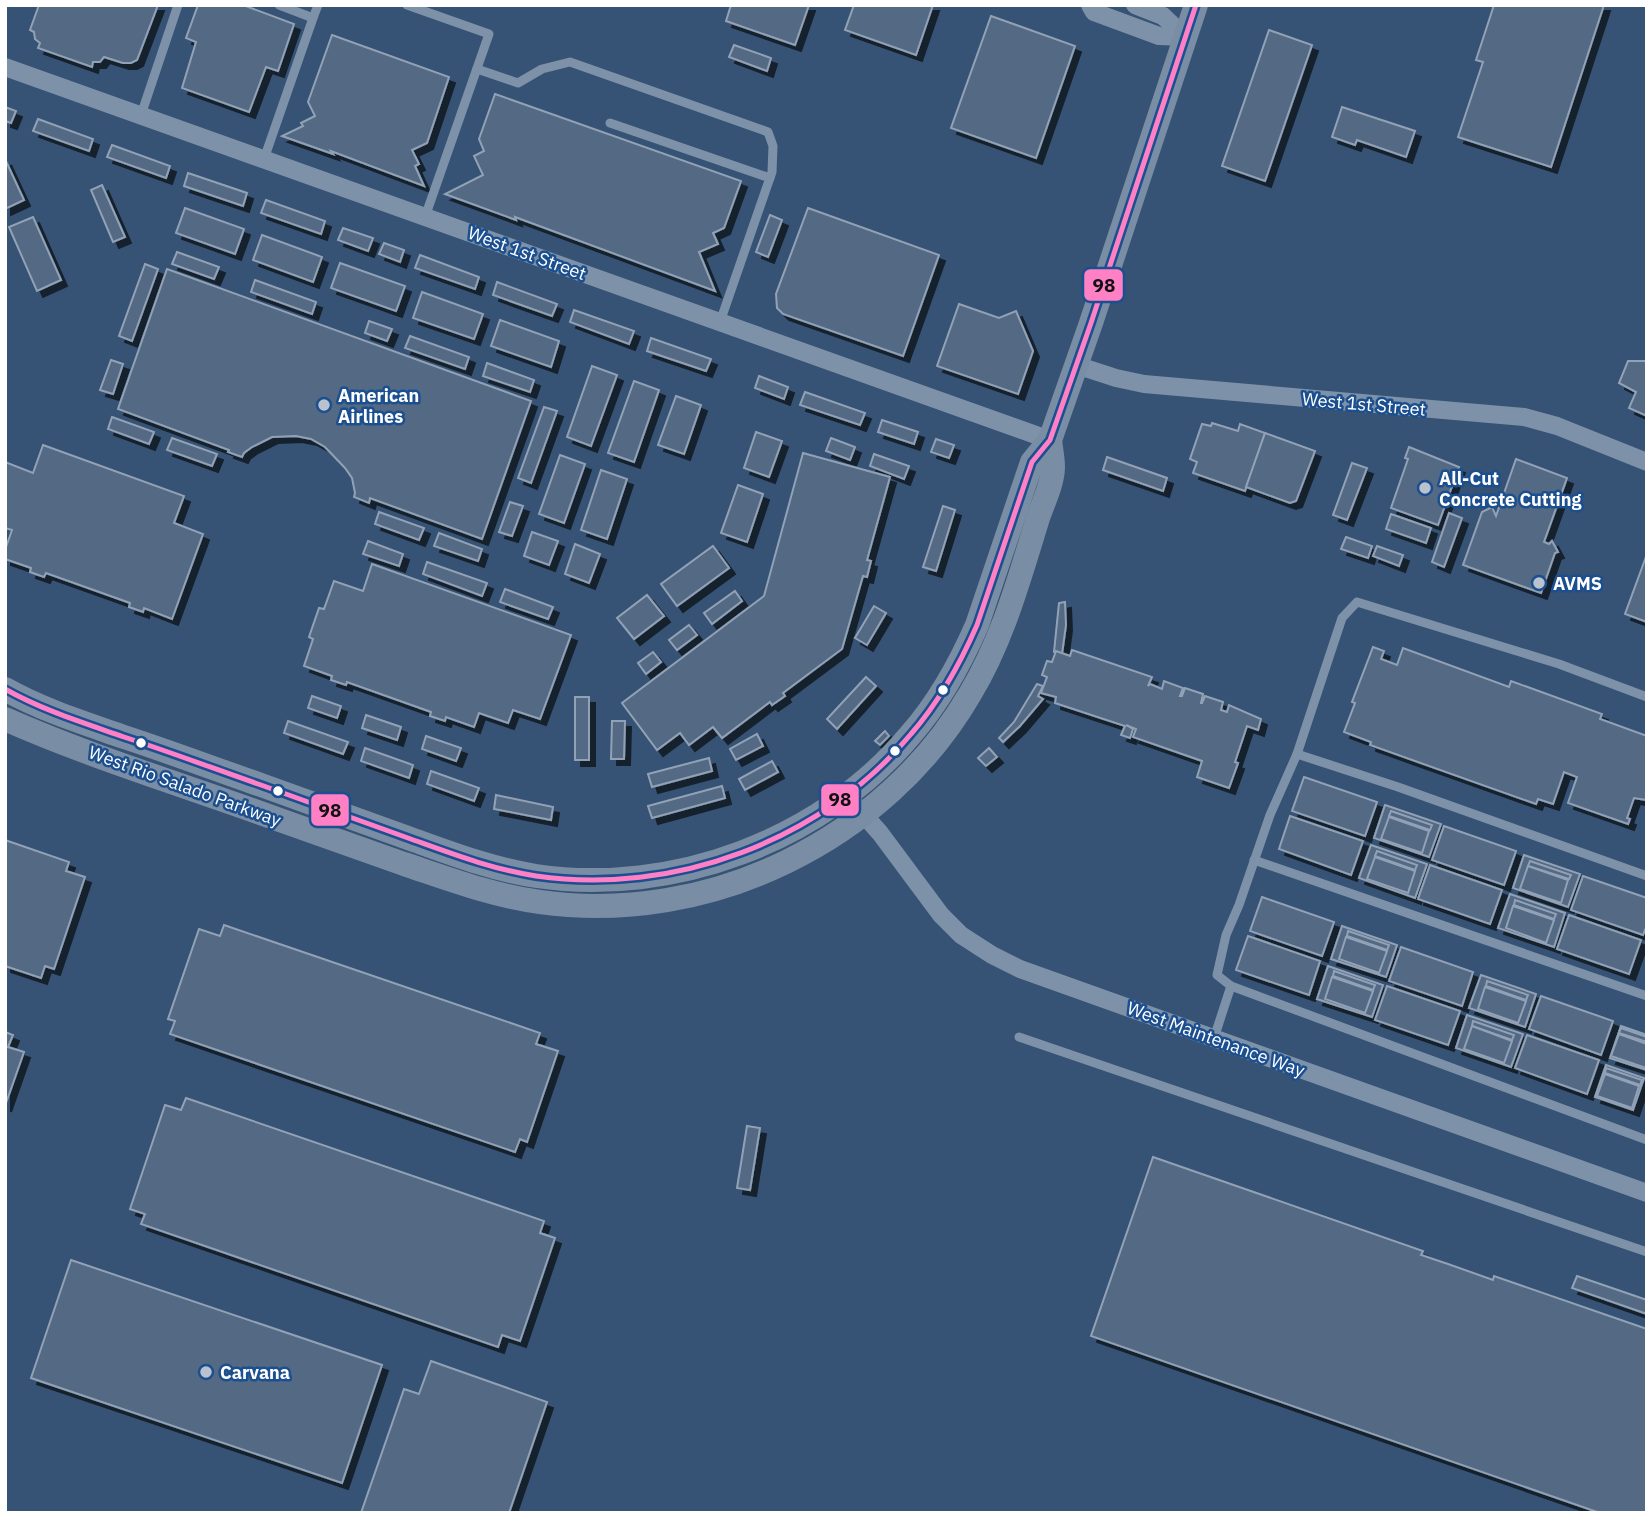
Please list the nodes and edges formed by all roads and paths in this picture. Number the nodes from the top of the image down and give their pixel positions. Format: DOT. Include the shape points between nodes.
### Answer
graph roads {
  1 [pos="178,5"];
  2 [pos="279,5"];
  3 [pos="318,5"];
  4 [pos="407,5"];
  5 [pos="1090,5"];
  6 [pos="1135,5"];
  7 [pos="1196,5"];
  8 [pos="313,18"];
  9 [pos="1185,37"];
  10 [pos="5,67"];
  11 [pos="477,69"];
  12 [pos="141,115"];
  13 [pos="610,123"];
  14 [pos="264,159"];
  15 [pos="770,178"];
  16 [pos="425,217"];
  17 [pos="720,322"];
  18 [pos="1076,365"];
  19 [pos="1050,440"];
  20 [pos="1647,462"];
  21 [pos="5,689"];
  22 [pos="1647,697"];
  23 [pos="5,719"];
  24 [pos="1297,754"];
  25 [pos="846,795"];
  26 [pos="862,815"];
  27 [pos="1254,860"];
  28 [pos="1647,876"];
  29 [pos="1231,986"];
  30 [pos="1647,996"];
  31 [pos="1018,1037"];
  32 [pos="1214,1038"];
  33 [pos="1647,1140"];
  34 [pos="1647,1192"];
  35 [pos="1647,1252"];
  1 -- 12 [label="lane"];
  2 -- 8 [label="lane"];
  3 -- 8 [label="lane"];
  4 -- 11 [label="lane" via="489,34"];
  5 -- 9 [label="street" via="1094,12 1154,35"];
  6 -- 9 [label="street" via="1163,16"];
  7 -- 9 [label="main road"];
  8 -- 14 [label="lane"];
  9 -- 18 [label="main road"];
  10 -- 12 [label="street, West 1st Street"];
  11 -- 15 [label="lane" via="518,83 542,69 570,62 768,132 773,146"];
  11 -- 16 [label="lane"];
  12 -- 14 [label="street, West 1st Street"];
  13 -- 15 [label="lane"];
  14 -- 16 [label="street, West 1st Street"];
  15 -- 17 [label="lane"];
  16 -- 17 [label="street, West 1st Street"];
  17 -- 19 [label="street, West 1st Street"];
  18 -- 19 [label="main road"];
  18 -- 20 [label="street, West 1st Street" via="1144,384 1524,418"];
  19 -- 25 [label="main road, West Rio Salado Parkway" via="1032,463 977,625 946,685 895,752"];
  19 -- 26 [label="main road, West Rio Salado Parkway" via="1053,469 994,652 945,733"];
  21 -- 25 [label="main road, West Rio Salado Parkway" via="71,718 485,865 534,875 578,880 625,878 698,866 784,835"];
  22 -- 24 [label="lane" via="1559,664 1357,603 1342,618"];
  23 -- 26 [label="main road, West Rio Salado Parkway" via="480,890 541,903 598,905 692,895 767,872 810,851"];
  24 -- 27 [label="lane"];
  24 -- 28 [label="lane"];
  25 -- 26 [label="street, West Maintenance Way"];
  26 -- 32 [label="street, West Maintenance Way" via="942,915 961,935 992,955"];
  27 -- 29 [label="lane" via="1226,935 1217,975"];
  27 -- 30 [label="lane"];
  29 -- 32 [label="lane"];
  29 -- 33 [label="lane"];
  31 -- 35 [label="lane"];
  32 -- 34 [label="street, West Maintenance Way"];
}
